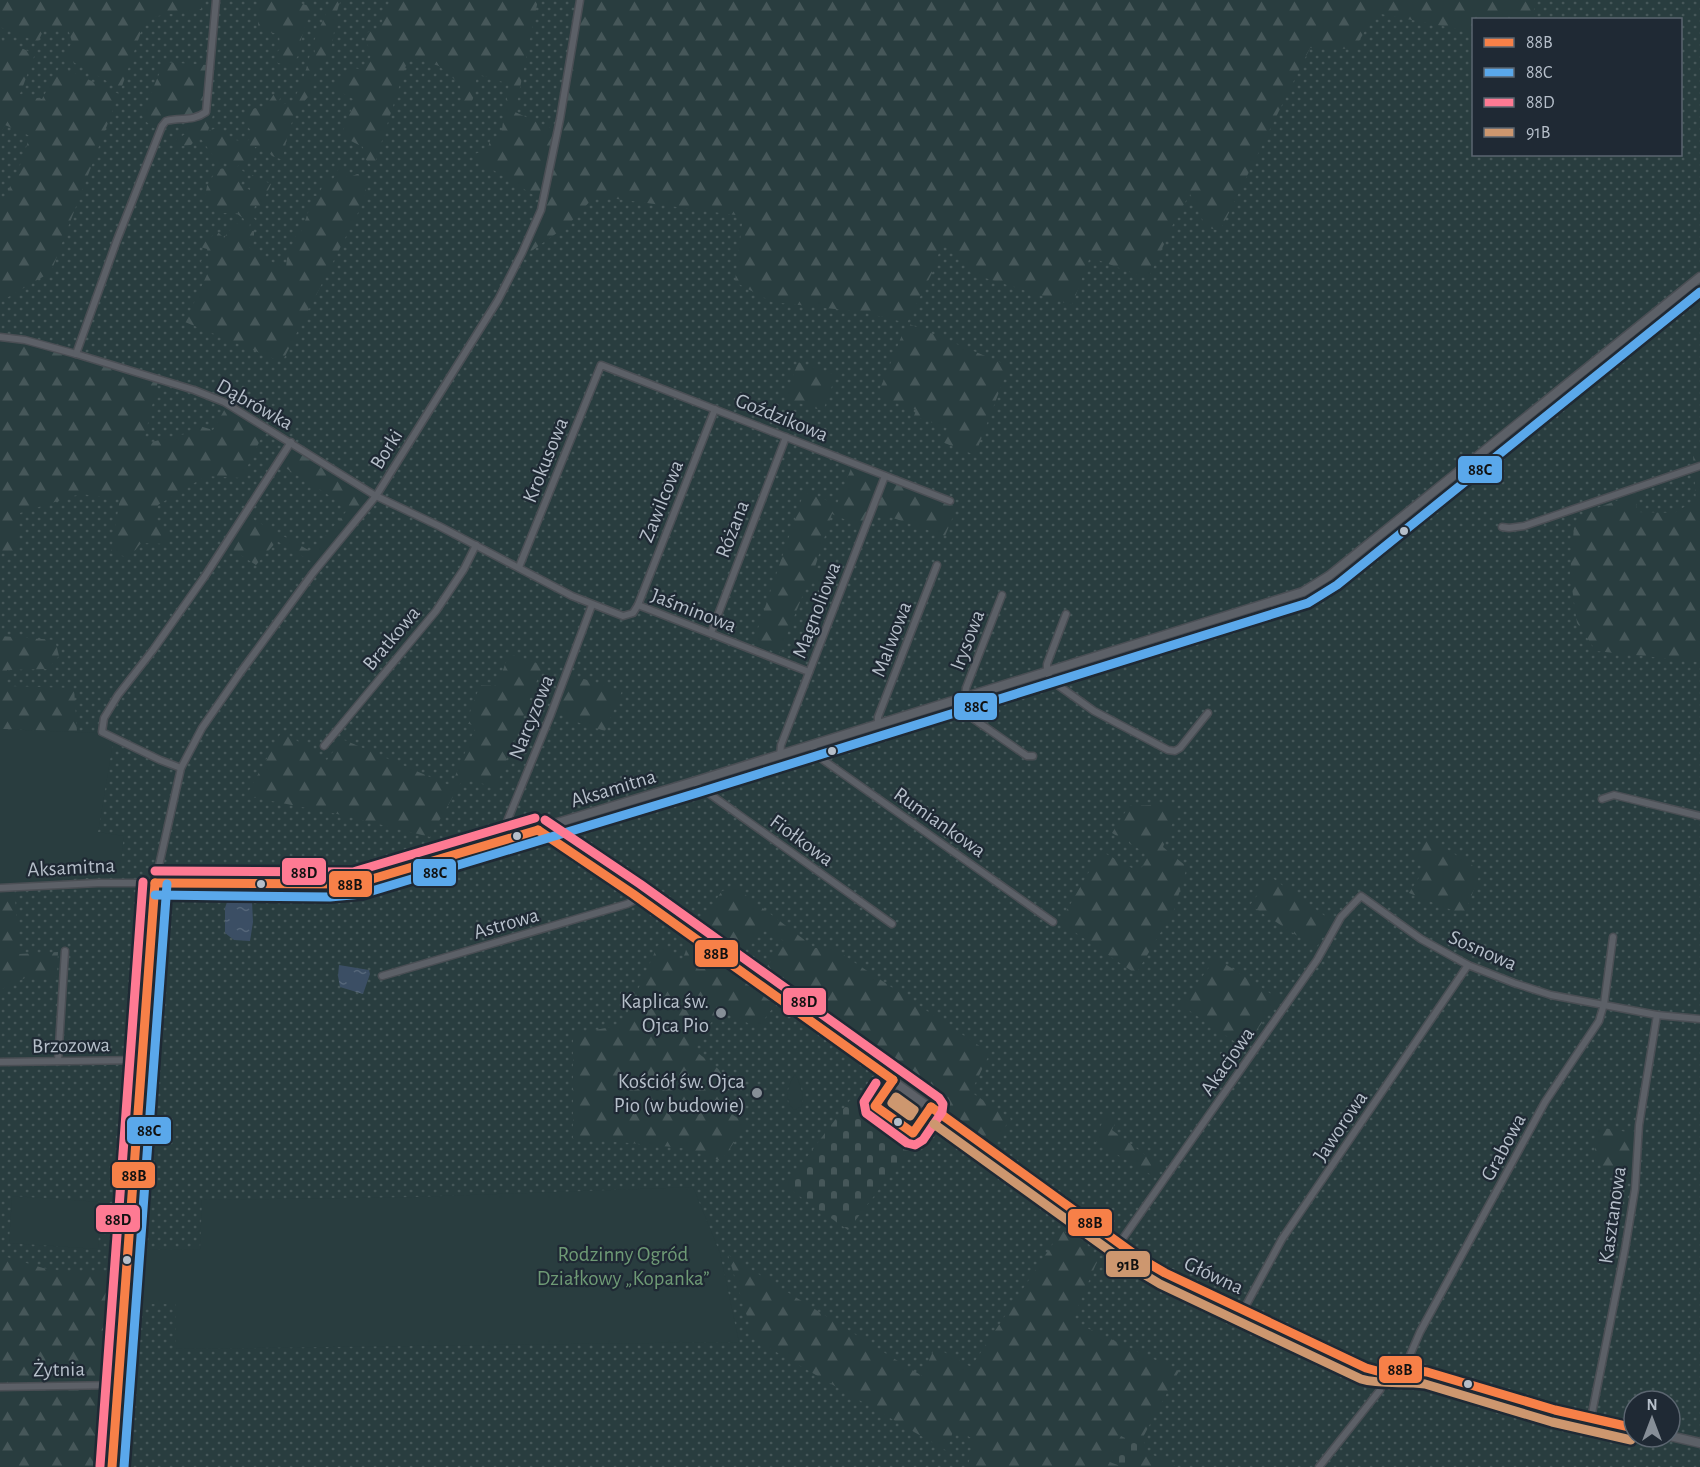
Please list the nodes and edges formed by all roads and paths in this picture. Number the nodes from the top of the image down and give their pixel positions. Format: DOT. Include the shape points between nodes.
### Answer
graph roads {
  1 [pos="216,0"];
  2 [pos="580,0"];
  3 [pos="1700,277"];
  4 [pos="0,337"];
  5 [pos="76,354"];
  6 [pos="601,365"];
  7 [pos="715,409"];
  8 [pos="786,437"];
  9 [pos="291,442"];
  10 [pos="1700,466"];
  11 [pos="885,476"];
  12 [pos="376,496"];
  13 [pos="950,501"];
  14 [pos="1502,527"];
  15 [pos="476,545"];
  16 [pos="937,565"];
  17 [pos="519,567"];
  18 [pos="1002,595"];
  19 [pos="592,604"];
  20 [pos="638,605"];
  21 [pos="1066,614"];
  22 [pos="711,633"];
  23 [pos="809,672"];
  24 [pos="1047,672"];
  25 [pos="965,698"];
  26 [pos="955,701"];
  27 [pos="1208,713"];
  28 [pos="878,725"];
  29 [pos="812,745"];
  30 [pos="324,746"];
  31 [pos="780,756"];
  32 [pos="1033,756"];
  33 [pos="181,768"];
  34 [pos="693,783"];
  35 [pos="1602,799"];
  36 [pos="1700,816"];
  37 [pos="538,830"];
  38 [pos="498,842"];
  39 [pos="155,883"];
  40 [pos="0,888"];
  41 [pos="1361,896"];
  42 [pos="639,898"];
  43 [pos="1053,922"];
  44 [pos="892,924"];
  45 [pos="1613,937"];
  46 [pos="65,951"];
  47 [pos="1468,965"];
  48 [pos="382,976"];
  49 [pos="1604,1004"];
  50 [pos="1657,1015"];
  51 [pos="1700,1018"];
  52 [pos="143,1060"];
  53 [pos="58,1061"];
  54 [pos="0,1062"];
  55 [pos="1119,1244"];
  56 [pos="1244,1309"];
  57 [pos="1404,1369"];
  58 [pos="1387,1372"];
  59 [pos="118,1385"];
  60 [pos="0,1387"];
  61 [pos="1591,1418"];
  62 [pos="1622,1425"];
  63 [pos="1682,1439"];
  64 [pos="1700,1443"];
  65 [pos="112,1467"];
  66 [pos="1319,1467"];
  1 -- 5 [label="street" via="206,112 197,119 166,121 162,126"];
  2 -- 12 [label="street, Borki" via="541,210 498,300"];
  3 -- 24 [label="street, Aksamitna" via="1311,589"];
  4 -- 5 [label="street, Dąbrówka"];
  5 -- 9 [label="street, Dąbrówka" via="224,402"];
  6 -- 7 [label="street, Goździkowa"];
  6 -- 17 [label="street, Krokusowa"];
  7 -- 8 [label="street, Goździkowa"];
  7 -- 20 [label="street, Zawilcowa"];
  8 -- 11 [label="street, Goździkowa"];
  8 -- 22 [label="street, Różana"];
  9 -- 12 [label="street, Dąbrówka"];
  9 -- 33 [label="street" via="205,576 104,718 102,732"];
  10 -- 14 [label="street" via="1524,526"];
  11 -- 13 [label="street, Goździkowa"];
  11 -- 23 [label="street, Magnoliowa"];
  12 -- 15 [label="street, Dąbrówka"];
  12 -- 33 [label="street, Borki" via="313,573 240,673 202,728"];
  15 -- 17 [label="street, Jaśminowa"];
  15 -- 30 [label="street, Bratkowa" via="436,610"];
  16 -- 28 [label="street, Malwowa"];
  17 -- 19 [label="street, Jaśminowa"];
  18 -- 25 [label="street, Irysowa"];
  19 -- 20 [label="street, Jaśminowa" via="623,616 633,613"];
  19 -- 38 [label="street, Narcyzowa"];
  20 -- 22 [label="street, Jaśminowa"];
  21 -- 24 [label="street"];
  22 -- 23 [label="street, Jaśminowa"];
  23 -- 31 [label="street, Magnoliowa"];
  24 -- 25 [label="street, Aksamitna"];
  24 -- 27 [label="street" via="1054,683 1094,711 1168,750 1180,748"];
  25 -- 26 [label="street, Aksamitna"];
  26 -- 28 [label="street, Aksamitna"];
  26 -- 32 [label="street" via="965,713 1027,756"];
  28 -- 29 [label="street, Aksamitna"];
  29 -- 31 [label="street, Aksamitna"];
  29 -- 43 [label="street, Rumiankowa" via="819,757"];
  31 -- 34 [label="street, Aksamitna"];
  33 -- 39 [label="street, Borki"];
  34 -- 37 [label="street, Aksamitna"];
  34 -- 44 [label="street, Fiołkowa"];
  35 -- 36 [label="street" via="1614,795"];
  37 -- 38 [label="street, Aksamitna"];
  37 -- 42 [label="street, Główna"];
  38 -- 39 [label="street, Aksamitna" via="355,884"];
  39 -- 40 [label="street, Aksamitna"];
  39 -- 52 [label="street"];
  41 -- 47 [label="street, Sosnowa" via="1421,939"];
  41 -- 55 [label="street, Akacjowa" via="1341,918 1317,960"];
  42 -- 48 [label="street, Astrowa"];
  42 -- 55 [label="street, Główna"];
  45 -- 49 [label="street, Grabowa"];
  46 -- 53 [label="street"];
  47 -- 49 [label="street, Sosnowa" via="1551,994"];
  47 -- 56 [label="street, Jaworowa" via="1282,1239"];
  49 -- 50 [label="street"];
  49 -- 57 [label="street, Grabowa" via="1599,1022 1545,1102 1420,1332"];
  50 -- 51 [label="street"];
  50 -- 61 [label="street, Kasztanowa" via="1639,1125 1627,1239"];
  52 -- 53 [label="street, Brzozowa"];
  52 -- 59 [label="street"];
  53 -- 54 [label="street, Brzozowa"];
  55 -- 56 [label="street, Główna" via="1166,1273"];
  56 -- 58 [label="street, Główna" via="1366,1368"];
  57 -- 58 [label="street, Główna"];
  57 -- 61 [label="street, Główna"];
  58 -- 66 [label="street" via="1380,1390"];
  59 -- 60 [label="street, Żytnia"];
  59 -- 65 [label="street"];
  61 -- 62 [label="street, Główna"];
  63 -- 64 [label="street"];
}
